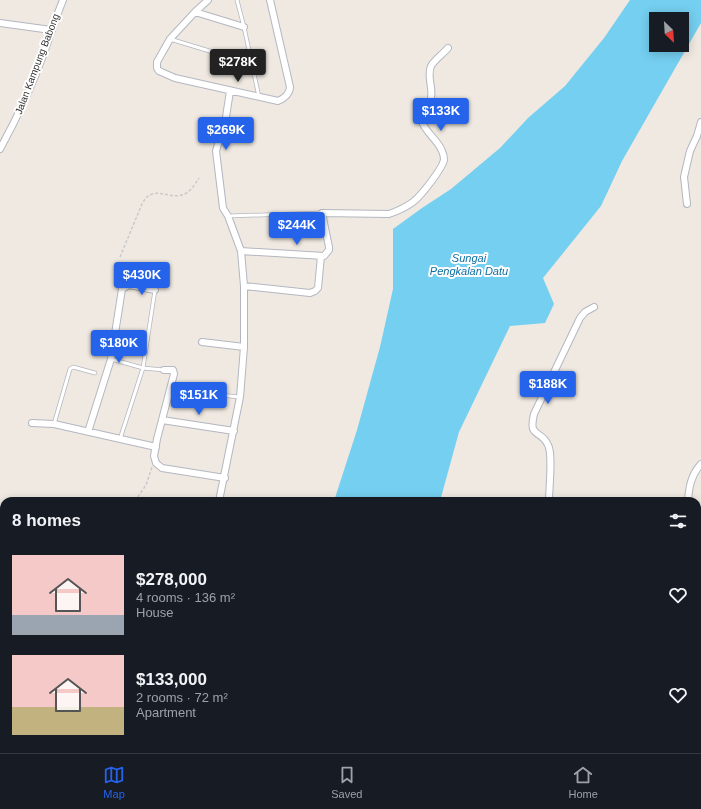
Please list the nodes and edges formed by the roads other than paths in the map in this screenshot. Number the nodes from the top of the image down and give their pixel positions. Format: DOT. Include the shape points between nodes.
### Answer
graph roads {
  1 [pos="62,0"];
  2 [pos="208,0"];
  3 [pos="237,0"];
  4 [pos="270,0"];
  5 [pos="195,12"];
  6 [pos="0,23"];
  7 [pos="244,27"];
  8 [pos="51,30"];
  9 [pos="170,39"];
  10 [pos="448,48"];
  11 [pos="252,64"];
  12 [pos="230,91"];
  13 [pos="259,97"];
  14 [pos="701,122"];
  15 [pos="0,149"];
  16 [pos="688,204"];
  17 [pos="322,213"];
  18 [pos="228,216"];
  19 [pos="241,251"];
  20 [pos="321,256"];
  21 [pos="244,286"];
  22 [pos="155,290"];
  23 [pos="594,307"];
  24 [pos="202,342"];
  25 [pos="244,347"];
  26 [pos="111,360"];
  27 [pos="143,368"];
  28 [pos="164,370"];
  29 [pos="95,373"];
  30 [pos="169,390"];
  31 [pos="240,397"];
  32 [pos="162,420"];
  33 [pos="32,423"];
  34 [pos="54,424"];
  35 [pos="234,430"];
  36 [pos="88,432"];
  37 [pos="120,439"];
  38 [pos="156,447"];
  39 [pos="701,464"];
  40 [pos="225,478"];
  41 [pos="221,497"];
  42 [pos="549,497"];
  43 [pos="688,497"];
  1 -- 8 [label="street, Jalan Kampung Babong"];
  2 -- 5 [label="street"];
  3 -- 7 [label="lane"];
  4 -- 13 [label="street" via="290,89 280,100"];
  5 -- 7 [label="street"];
  5 -- 9 [label="street"];
  6 -- 8 [label="street"];
  7 -- 11 [label="lane"];
  8 -- 15 [label="street, Jalan Kampung Babong" via="20,111"];
  9 -- 11 [label="lane"];
  9 -- 12 [label="street" via="157,62 159,71 175,78"];
  10 -- 17 [label="street" via="431,65 430,102 422,113 422,120 442,151 444,160 421,195 389,214"];
  11 -- 13 [label="lane"];
  12 -- 13 [label="street"];
  12 -- 18 [label="street" via="226,117 216,151 223,208"];
  14 -- 16 [label="street" via="684,177"];
  17 -- 18 [label="lane"];
  17 -- 20 [label="street" via="329,250"];
  18 -- 19 [label="street"];
  19 -- 20 [label="street"];
  19 -- 21 [label="street"];
  20 -- 21 [label="street" via="318,288 315,292"];
  21 -- 25 [label="street"];
  22 -- 26 [label="street" via="129,285 122,289"];
  22 -- 27 [label="lane"];
  23 -- 42 [label="street" via="580,318 534,414 532,428 546,441 550,450"];
  24 -- 25 [label="street"];
  25 -- 31 [label="street"];
  26 -- 27 [label="lane"];
  26 -- 36 [label="street"];
  27 -- 28 [label="lane"];
  27 -- 37 [label="lane"];
  28 -- 30 [label="street" via="174,372"];
  29 -- 34 [label="lane" via="73,367 70,369"];
  30 -- 31 [label="lane"];
  30 -- 32 [label="street"];
  31 -- 35 [label="street"];
  32 -- 35 [label="street"];
  32 -- 38 [label="street"];
  33 -- 34 [label="street"];
  34 -- 36 [label="street"];
  35 -- 40 [label="street"];
  36 -- 37 [label="street"];
  37 -- 38 [label="street"];
  38 -- 40 [label="street" via="155,460 162,468"];
  39 -- 43 [label="street" via="689,486"];
  40 -- 41 [label="street"];
}
